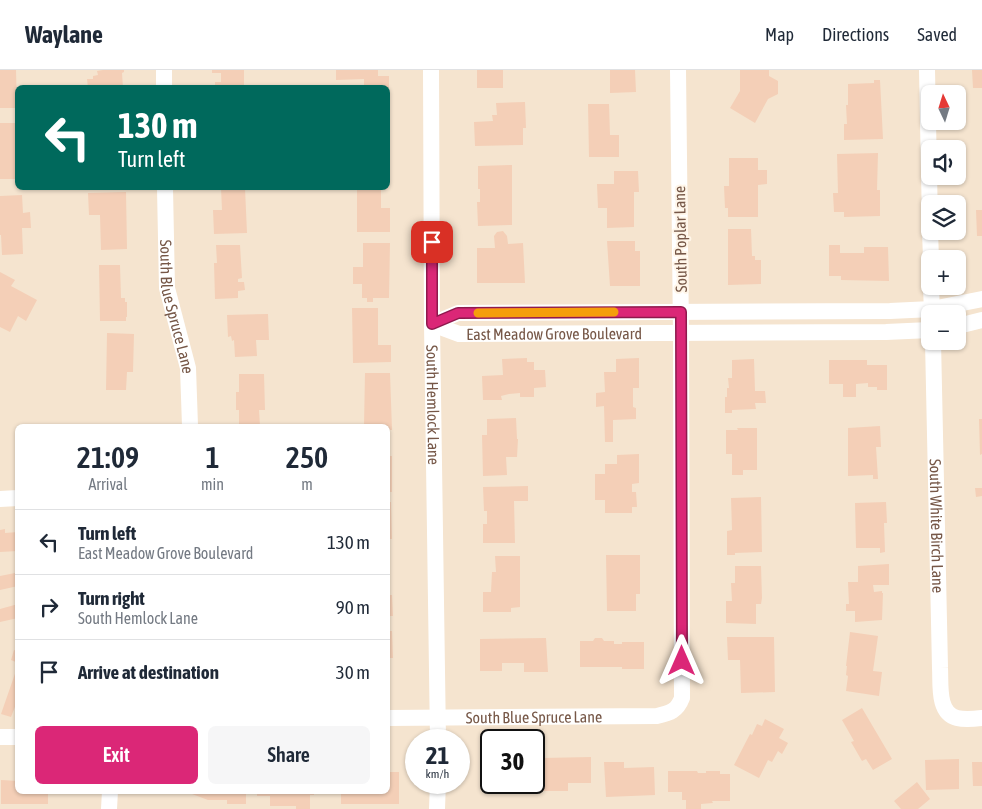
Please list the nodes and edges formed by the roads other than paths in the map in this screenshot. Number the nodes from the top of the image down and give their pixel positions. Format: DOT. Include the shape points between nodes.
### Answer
graph roads {
  1 [pos="164,70"];
  2 [pos="431,70"];
  3 [pos="678,70"];
  4 [pos="927,70"];
  5 [pos="164,85"];
  6 [pos="165,190"];
  7 [pos="929,195"];
  8 [pos="982,299"];
  9 [pos="957,305"];
  10 [pos="921,311"];
  11 [pos="681,312"];
  12 [pos="982,320"];
  13 [pos="432,324"];
  14 [pos="966,324"];
  15 [pos="921,330"];
  16 [pos="681,333"];
  17 [pos="933,350"];
  18 [pos="190,424"];
  19 [pos="0,498"];
  20 [pos="15,498"];
  21 [pos="679,707"];
  22 [pos="437,717"];
  23 [pos="390,718"];
  24 [pos="982,718"];
  25 [pos="438,729"];
  26 [pos="0,737"];
  27 [pos="15,737"];
  28 [pos="110,794"];
  29 [pos="438,794"];
  30 [pos="109,809"];
  31 [pos="438,809"];
  1 -- 5 [label="street"];
  2 -- 13 [label="street, South Hemlock Lane"];
  3 -- 11 [label="street, South Poplar Lane"];
  4 -- 7 [label="street"];
  6 -- 18 [label="street, South Blue Spruce Lane" via="167,288 188,368"];
  8 -- 9 [label="street, East Meadow Grove Boulevard"];
  10 -- 11 [label="street, East Meadow Grove Boulevard"];
  11 -- 13 [label="street, East Meadow Grove Boulevard" via="458,313"];
  11 -- 16 [label="street, South Poplar Lane"];
  12 -- 14 [label="street"];
  13 -- 16 [label="street, East Meadow Grove Boulevard" via="459,334"];
  13 -- 22 [label="street, South Hemlock Lane"];
  15 -- 16 [label="street, East Meadow Grove Boulevard"];
  16 -- 21 [label="street, South Poplar Lane" via="682,698"];
  17 -- 24 [label="street, South White Birch Lane" via="942,701 945,710 956,718"];
  19 -- 20 [label="street"];
  21 -- 22 [label="street, South Blue Spruce Lane" via="657,716"];
  22 -- 23 [label="street, South Blue Spruce Lane"];
  22 -- 25 [label="street, South Hemlock Lane"];
  26 -- 27 [label="street"];
  28 -- 30 [label="street"];
  29 -- 31 [label="street"];
}
